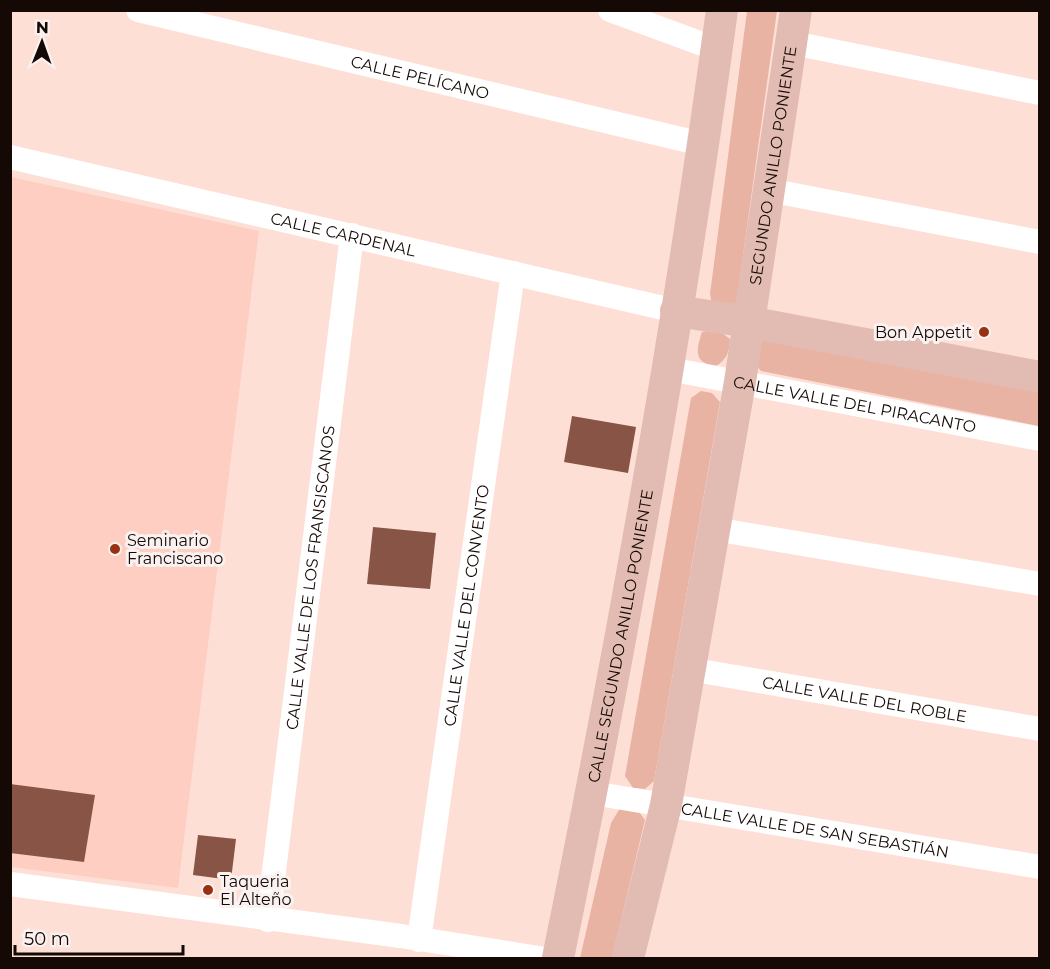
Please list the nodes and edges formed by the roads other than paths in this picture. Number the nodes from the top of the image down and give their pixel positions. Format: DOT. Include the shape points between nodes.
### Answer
graph roads {
  1 [pos="138,10"];
  2 [pos="610,10"];
  3 [pos="722,10"];
  4 [pos="796,10"];
  5 [pos="793,43"];
  6 [pos="716,49"];
  7 [pos="1040,93"];
  8 [pos="702,144"];
  9 [pos="10,157"];
  10 [pos="768,190"];
  11 [pos="352,235"];
  12 [pos="1040,242"];
  13 [pos="513,273"];
  14 [pos="676,311"];
  15 [pos="749,322"];
  16 [pos="669,369"];
  17 [pos="1040,377"];
  18 [pos="740,382"];
  19 [pos="1040,439"];
  20 [pos="714,529"];
  21 [pos="1040,584"];
  22 [pos="689,669"];
  23 [pos="1040,729"];
  24 [pos="592,793"];
  25 [pos="666,804"];
  26 [pos="1040,867"];
  27 [pos="10,884"];
  28 [pos="268,920"];
  29 [pos="406,945"];
  30 [pos="539,958"];
  31 [pos="558,958"];
  32 [pos="628,958"];
  1 -- 8 [label="street, CALLE PELÍCANO"];
  2 -- 6 [label="street"];
  3 -- 6 [label="main road"];
  4 -- 5 [label="main road, SEGUNDO ANILLO PONIENTE"];
  5 -- 7 [label="street"];
  5 -- 10 [label="main road, SEGUNDO ANILLO PONIENTE"];
  6 -- 8 [label="main road"];
  8 -- 14 [label="main road"];
  9 -- 11 [label="street, CALLE CARDENAL"];
  10 -- 12 [label="street"];
  10 -- 15 [label="main road, SEGUNDO ANILLO PONIENTE"];
  11 -- 13 [label="street, CALLE CARDENAL"];
  11 -- 28 [label="street, CALLE VALLE DE LOS FRANSISCANOS"];
  13 -- 14 [label="street, CALLE CARDENAL"];
  13 -- 29 [label="street, CALLE VALLE DEL CONVENTO"];
  14 -- 15 [label="main road"];
  14 -- 16 [label="main road, CALLE SEGUNDO ANILLO PONIENTE"];
  15 -- 17 [label="main road"];
  15 -- 18 [label="main road"];
  16 -- 18 [label="street, CALLE VALLE DEL PIRACANTO"];
  16 -- 24 [label="main road, CALLE SEGUNDO ANILLO PONIENTE"];
  18 -- 19 [label="street, CALLE VALLE DEL PIRACANTO"];
  18 -- 20 [label="main road"];
  20 -- 21 [label="street"];
  20 -- 22 [label="main road"];
  22 -- 23 [label="street, CALLE VALLE DEL ROBLE"];
  22 -- 25 [label="main road"];
  24 -- 25 [label="street, CALLE VALLE DE SAN SEBASTIÁN"];
  24 -- 31 [label="main road, CALLE SEGUNDO ANILLO PONIENTE"];
  25 -- 26 [label="street, CALLE VALLE DE SAN SEBASTIÁN"];
  25 -- 32 [label="main road"];
  27 -- 28 [label="street"];
  28 -- 29 [label="street"];
  29 -- 30 [label="street"];
}
